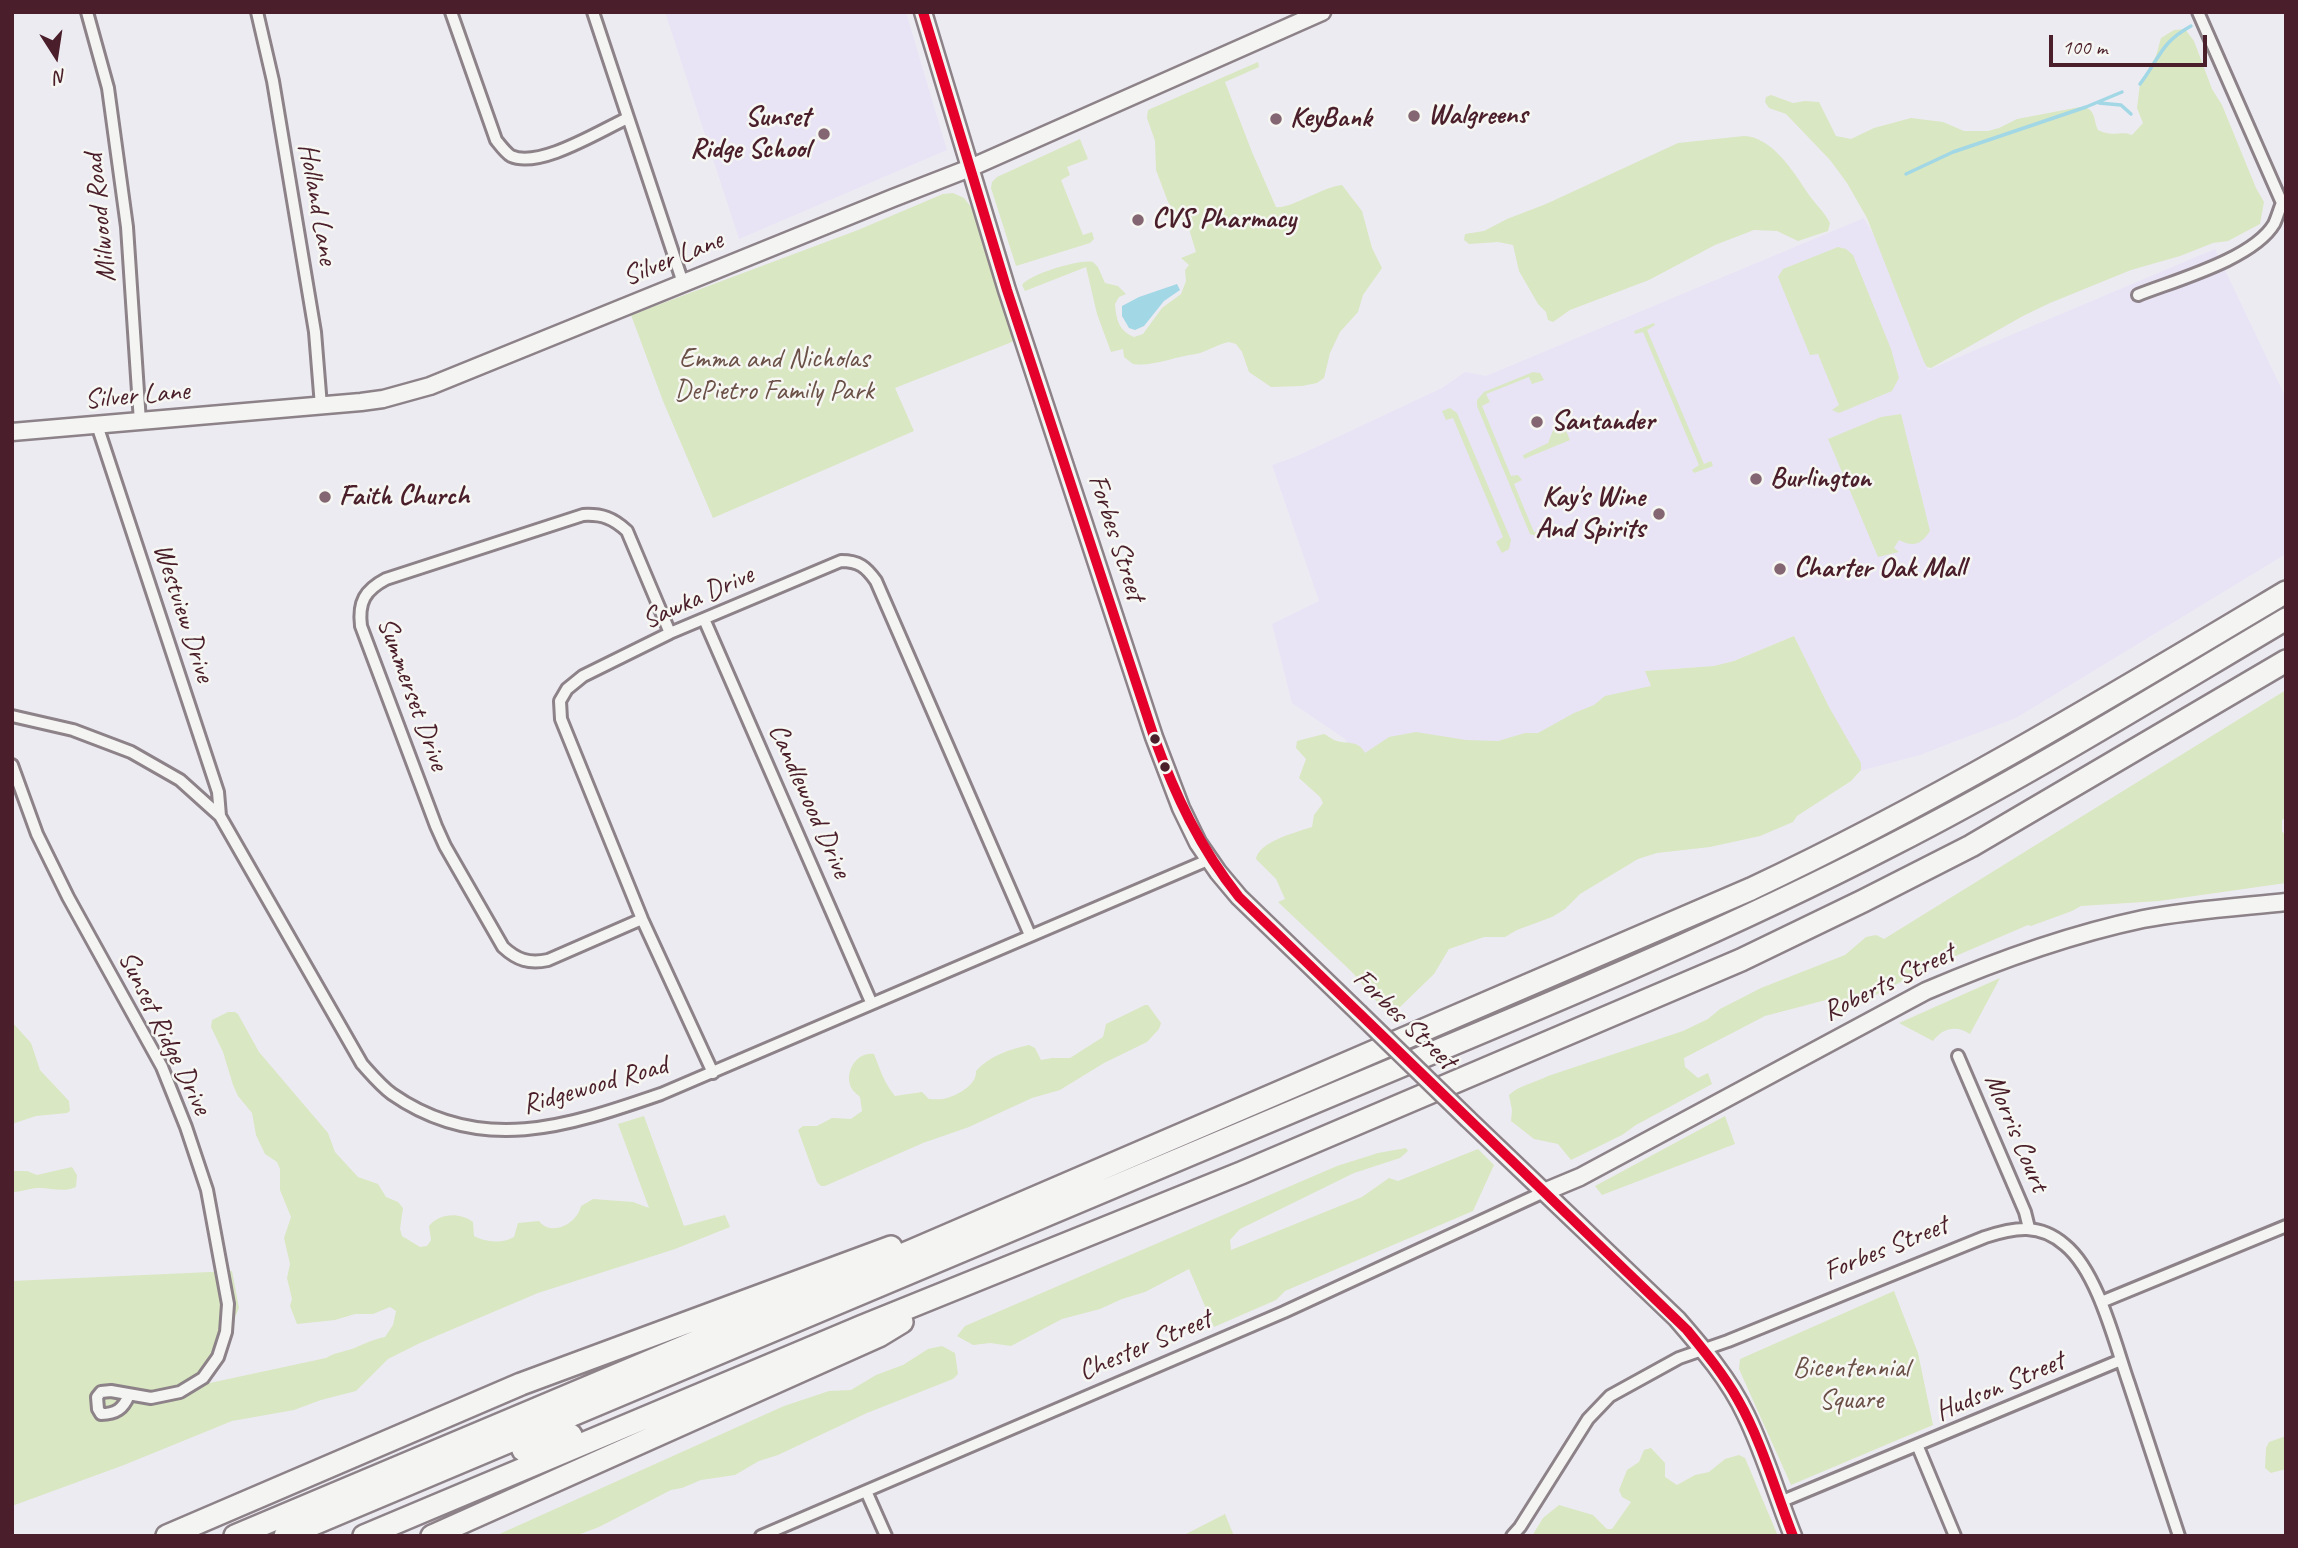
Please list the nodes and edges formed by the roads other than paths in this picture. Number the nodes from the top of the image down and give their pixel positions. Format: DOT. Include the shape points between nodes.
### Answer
graph roads {
  1 [pos="87,12"];
  2 [pos="257,12"];
  3 [pos="451,12"];
  4 [pos="593,12"];
  5 [pos="923,12"];
  6 [pos="1322,12"];
  7 [pos="2198,12"];
  8 [pos="1299,17"];
  9 [pos="628,118"];
  10 [pos="970,168"];
  11 [pos="2284,204"];
  12 [pos="683,283"];
  13 [pos="2138,295"];
  14 [pos="321,406"];
  15 [pos="140,422"];
  16 [pos="97,425"];
  17 [pos="12,432"];
  18 [pos="2286,592"];
  19 [pos="704,619"];
  20 [pos="2286,619"];
  21 [pos="2286,632"];
  22 [pos="670,633"];
  23 [pos="2286,661"];
  24 [pos="12,716"];
  25 [pos="12,765"];
  26 [pos="220,816"];
  27 [pos="1209,859"];
  28 [pos="2286,902"];
  29 [pos="642,919"];
  30 [pos="1030,935"];
  31 [pos="871,1002"];
  32 [pos="1958,1056"];
  33 [pos="713,1073"];
  34 [pos="1545,1192"];
  35 [pos="2286,1226"];
  36 [pos="2029,1228"];
  37 [pos="948,1235"];
  38 [pos="928,1300"];
  39 [pos="2101,1303"];
  40 [pos="900,1311"];
  41 [pos="1703,1349"];
  42 [pos="2120,1360"];
  43 [pos="129,1395"];
  44 [pos="1918,1447"];
  45 [pos="523,1450"];
  46 [pos="866,1491"];
  47 [pos="1780,1503"];
  48 [pos="167,1536"];
  49 [pos="235,1536"];
  50 [pos="285,1536"];
  51 [pos="322,1536"];
  52 [pos="364,1536"];
  53 [pos="432,1536"];
  54 [pos="761,1536"];
  55 [pos="886,1536"];
  56 [pos="1512,1536"];
  57 [pos="1793,1536"];
  58 [pos="1955,1536"];
  59 [pos="2179,1536"];
  1 -- 15 [label="street, Milwood Road" via="108,88 127,227"];
  2 -- 14 [label="street, Holland Lane" via="315,332"];
  3 -- 9 [label="street" via="496,141 510,156 549,155"];
  4 -- 9 [label="street"];
  5 -- 10 [label="main road, Forbes Street"];
  6 -- 8 [label="main road, Silver Lane"];
  7 -- 11 [label="street"];
  8 -- 10 [label="main road, Silver Lane"];
  9 -- 12 [label="street"];
  10 -- 12 [label="main road, Silver Lane"];
  10 -- 27 [label="main road, Forbes Street" via="1154,737 1181,808"];
  11 -- 13 [label="street" via="2258,242 2234,257"];
  12 -- 14 [label="main road, Silver Lane" via="430,386 383,399"];
  14 -- 15 [label="main road, Silver Lane"];
  15 -- 16 [label="main road, Silver Lane"];
  16 -- 17 [label="main road, Silver Lane"];
  16 -- 26 [label="street, Westview Drive" via="218,792"];
  18 -- 37 [label="highway" via="1990,767 1780,876"];
  19 -- 22 [label="street, Sawka Drive"];
  19 -- 30 [label="street, Sawka Drive" via="841,561 866,567"];
  19 -- 31 [label="street, Candlewood Drive"];
  20 -- 50 [label="highway" via="1964,807 1726,926"];
  21 -- 45 [label="highway" via="1961,822 1736,934"];
  22 -- 29 [label="street, Sawka Drive" via="583,676 560,701 561,719"];
  22 -- 29 [label="street, Summerset Drive" via="627,531 599,514 583,515 386,579 362,598 359,611 360,626 436,826 503,947 513,957 534,963"];
  23 -- 38 [label="highway" via="1979,841 1779,942 1241,1173"];
  24 -- 26 [label="street, Ridgewood Road" via="73,730 131,752 180,780"];
  25 -- 43 [label="street, Sunset Ridge Drive" via="37,834 162,1067 186,1126 207,1191 228,1304 218,1357 203,1378 180,1392 151,1398"];
  26 -- 33 [label="street, Ridgewood Road" via="362,1064 390,1093 422,1112 459,1126 512,1132 619,1109"];
  27 -- 30 [label="street, Ridgewood Road"];
  27 -- 34 [label="main road, Forbes Street, bridge" via="1239,897"];
  28 -- 34 [label="main road, Roberts Street" via="2145,919 2032,948 1926,991"];
  29 -- 33 [label="street, Sawka Drive"];
  30 -- 31 [label="street, Ridgewood Road"];
  31 -- 33 [label="street, Ridgewood Road"];
  32 -- 36 [label="street, Morris Court"];
  34 -- 41 [label="main road, Forbes Street"];
  34 -- 46 [label="street, Chester Street" via="1284,1312"];
  35 -- 39 [label="street"];
  36 -- 39 [label="street" via="2065,1244 2080,1260"];
  36 -- 41 [label="street, Forbes Street" via="1986,1237"];
  37 -- 48 [label="highway" via="871,1253 539,1377"];
  37 -- 49 [label="highway"];
  38 -- 40 [label="highway"];
  38 -- 53 [label="highway" via="879,1336"];
  39 -- 42 [label="street"];
  40 -- 45 [label="highway" via="788,1346 576,1433"];
  40 -- 52 [label="highway"];
  41 -- 47 [label="main road" via="1746,1415"];
  41 -- 56 [label="street" via="1610,1396 1588,1419"];
  42 -- 44 [label="street, Hudson Street"];
  42 -- 59 [label="street"];
  44 -- 47 [label="street, Hudson Street"];
  44 -- 58 [label="street"];
  45 -- 51 [label="highway"];
  46 -- 54 [label="street, Chester Street"];
  46 -- 55 [label="street"];
  47 -- 57 [label="main road"];
}
